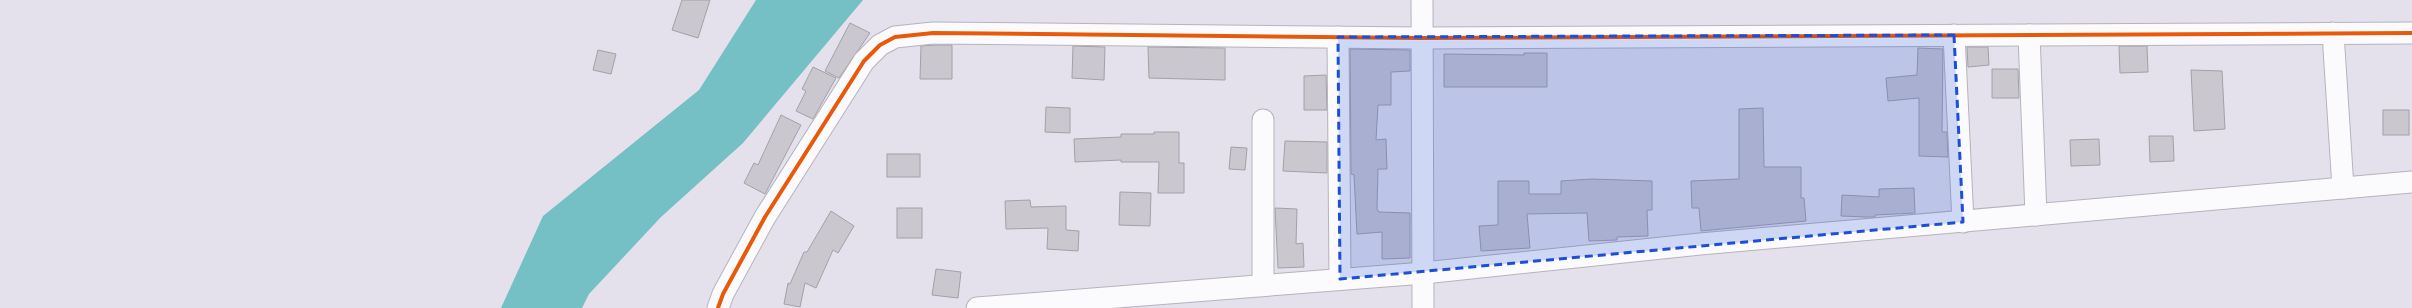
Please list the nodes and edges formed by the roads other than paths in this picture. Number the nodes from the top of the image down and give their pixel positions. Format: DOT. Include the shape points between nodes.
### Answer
graph roads {
  1 [pos="1422,0"];
  2 [pos="2412,32"];
  3 [pos="2334,33"];
  4 [pos="1954,35"];
  5 [pos="2029,35"];
  6 [pos="1338,37"];
  7 [pos="1421,38"];
  8 [pos="1263,120"];
  9 [pos="2412,182"];
  10 [pos="2343,188"];
  11 [pos="2036,215"];
  12 [pos="1963,222"];
  13 [pos="1424,273"];
  14 [pos="1340,279"];
  15 [pos="1263,285"];
  16 [pos="718,308"];
  17 [pos="977,308"];
  18 [pos="1423,308"];
  1 -- 7 [label="street"];
  2 -- 3 [label="street"];
  3 -- 5 [label="street"];
  3 -- 10 [label="street"];
  4 -- 5 [label="street"];
  4 -- 7 [label="street"];
  4 -- 12 [label="street"];
  5 -- 11 [label="street"];
  6 -- 7 [label="street"];
  6 -- 14 [label="street"];
  6 -- 16 [label="street" via="933,33 891,38 864,61 833,107 765,217"];
  7 -- 13 [label="street"];
  8 -- 15 [label="street"];
  9 -- 10 [label="street"];
  10 -- 11 [label="street"];
  11 -- 12 [label="street"];
  12 -- 13 [label="street" via="1700,244"];
  13 -- 14 [label="street"];
  13 -- 18 [label="street"];
  14 -- 15 [label="street"];
  15 -- 17 [label="street"];
}
